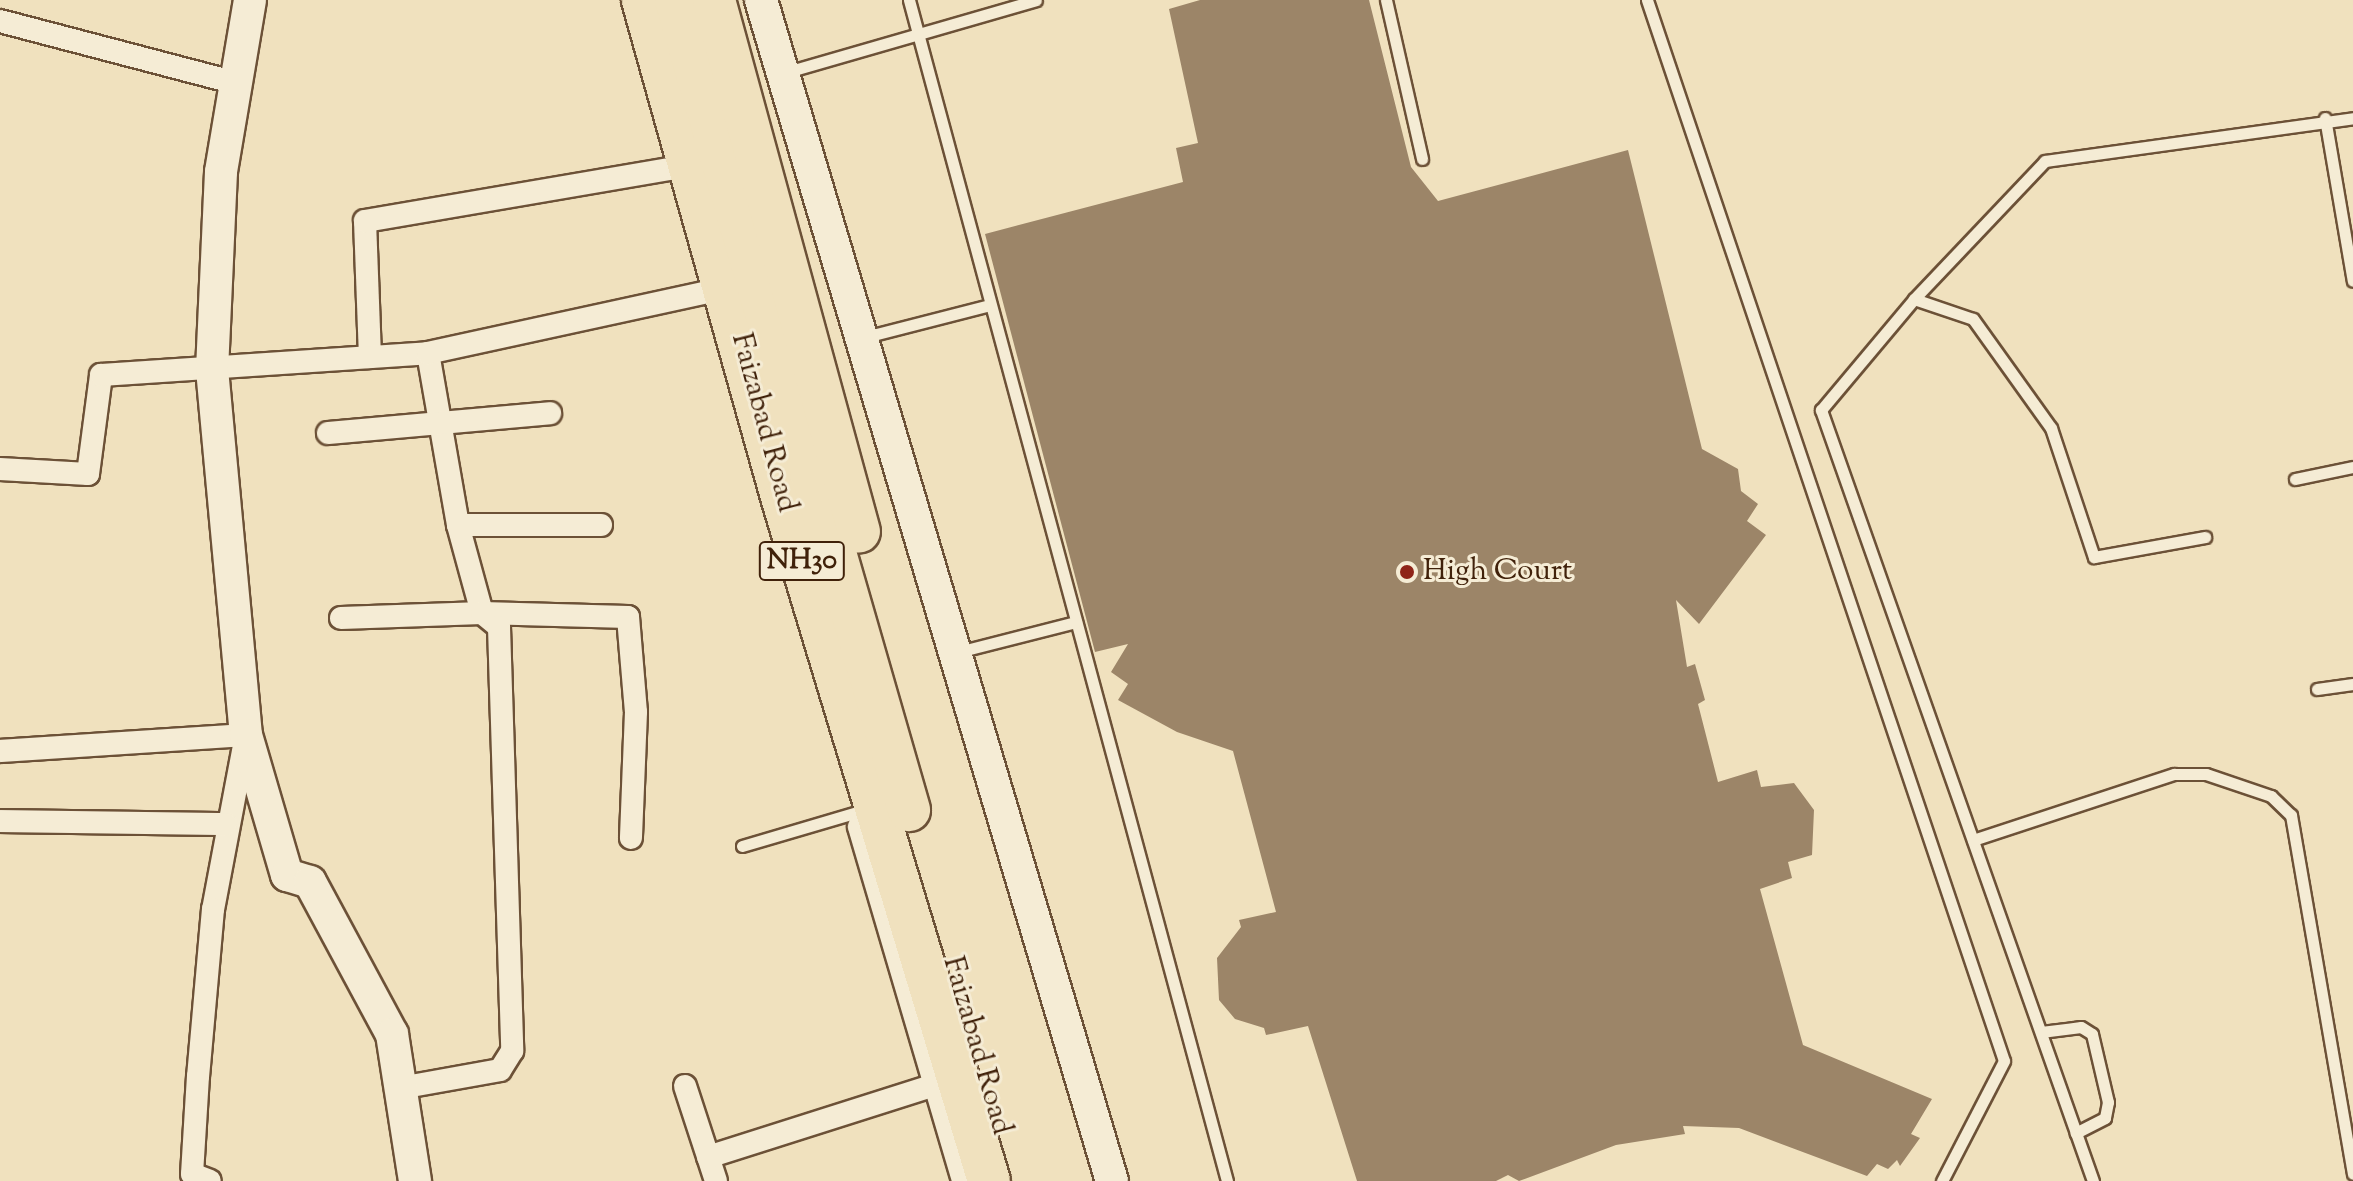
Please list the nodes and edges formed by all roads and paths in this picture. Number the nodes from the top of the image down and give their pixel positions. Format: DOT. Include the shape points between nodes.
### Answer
graph roads {
  1 [pos="250,0"];
  2 [pos="643,0"];
  3 [pos="676,0"];
  4 [pos="714,0"];
  5 [pos="761,0"];
  6 [pos="909,0"];
  7 [pos="1036,0"];
  8 [pos="1386,0"];
  9 [pos="1647,0"];
  10 [pos="0,21"];
  11 [pos="917,37"];
  12 [pos="782,74"];
  13 [pos="236,83"];
  14 [pos="2325,118"];
  15 [pos="2353,118"];
  16 [pos="1422,159"];
  17 [pos="691,165"];
  18 [pos="2353,281"];
  19 [pos="727,288"];
  20 [pos="1914,299"];
  21 [pos="990,305"];
  22 [pos="865,337"];
  23 [pos="428,353"];
  24 [pos="370,357"];
  25 [pos="212,369"];
  26 [pos="550,413"];
  27 [pos="443,423"];
  28 [pos="328,433"];
  29 [pos="2353,467"];
  30 [pos="0,469"];
  31 [pos="2295,479"];
  32 [pos="458,525"];
  33 [pos="601,525"];
  34 [pos="2205,537"];
  35 [pos="482,613"];
  36 [pos="341,618"];
  37 [pos="1076,622"];
  38 [pos="957,652"];
  39 [pos="872,680"];
  40 [pos="2353,684"];
  41 [pos="2317,689"];
  42 [pos="246,735"];
  43 [pos="0,751"];
  44 [pos="870,800"];
  45 [pos="0,821"];
  46 [pos="226,824"];
  47 [pos="631,838"];
  48 [pos="1973,840"];
  49 [pos="742,846"];
  50 [pos="2041,1032"];
  51 [pos="946,1081"];
  52 [pos="685,1086"];
  53 [pos="400,1088"];
  54 [pos="2076,1133"];
  55 [pos="708,1157"];
  56 [pos="2353,1174"];
  57 [pos="210,1181"];
  58 [pos="415,1181"];
  59 [pos="716,1181"];
  60 [pos="963,1181"];
  61 [pos="989,1181"];
  62 [pos="1014,1181"];
  63 [pos="1112,1181"];
  64 [pos="1227,1181"];
  65 [pos="1942,1181"];
  66 [pos="2093,1181"];
  1 -- 13 [label="street"];
  2 -- 17 [label="highway, Faizabad Road / NH30"];
  3 -- 39 [label="highway"];
  4 -- 39 [label="highway, NH30" via="868,565"];
  5 -- 12 [label="street"];
  6 -- 11 [label="lane"];
  7 -- 11 [label="lane"];
  8 -- 16 [label="lane"];
  9 -- 65 [label="lane" via="2004,1061"];
  10 -- 13 [label="street"];
  11 -- 12 [label="lane"];
  11 -- 21 [label="lane"];
  12 -- 22 [label="street"];
  13 -- 25 [label="street" via="221,172"];
  14 -- 15 [label="lane"];
  14 -- 18 [label="lane"];
  14 -- 20 [label="lane" via="2045,161"];
  17 -- 19 [label="highway, Faizabad Road / NH30"];
  17 -- 24 [label="street" via="365,221"];
  19 -- 23 [label="street"];
  19 -- 44 [label="highway, Faizabad Road / NH30"];
  20 -- 34 [label="lane" via="1973,319 2051,428 2094,557"];
  20 -- 48 [label="lane" via="1821,410"];
  21 -- 22 [label="lane"];
  21 -- 37 [label="lane"];
  22 -- 38 [label="street"];
  23 -- 24 [label="street"];
  23 -- 27 [label="street"];
  24 -- 25 [label="street"];
  25 -- 30 [label="street" via="101,375 88,474"];
  25 -- 42 [label="street"];
  26 -- 27 [label="street"];
  27 -- 28 [label="street"];
  27 -- 32 [label="street"];
  29 -- 31 [label="lane"];
  32 -- 33 [label="street"];
  32 -- 35 [label="street"];
  35 -- 36 [label="street"];
  35 -- 47 [label="street" via="628,617 636,712"];
  35 -- 53 [label="street" via="499,627 512,1051 500,1070"];
  37 -- 38 [label="lane"];
  37 -- 64 [label="lane"];
  38 -- 63 [label="street"];
  39 -- 62 [label="highway, Faizabad Road / NH30"];
  40 -- 41 [label="lane"];
  42 -- 43 [label="street"];
  42 -- 46 [label="street"];
  42 -- 53 [label="street" via="287,875 310,882 386,1022"];
  44 -- 49 [label="lane"];
  44 -- 51 [label="highway, Faizabad Road / NH30"];
  45 -- 46 [label="street"];
  46 -- 57 [label="street" via="192,1174"];
  48 -- 50 [label="lane"];
  48 -- 56 [label="lane" via="2174,774 2206,774 2271,796 2291,815"];
  50 -- 54 [label="lane"];
  50 -- 54 [label="lane" via="2081,1027 2092,1034 2108,1102 2105,1118"];
  51 -- 55 [label="street"];
  51 -- 60 [label="street"];
  51 -- 61 [label="highway, Faizabad Road / NH30" via="971,1120"];
  52 -- 55 [label="street"];
  53 -- 58 [label="street"];
  54 -- 66 [label="lane"];
  55 -- 59 [label="street"];
}
